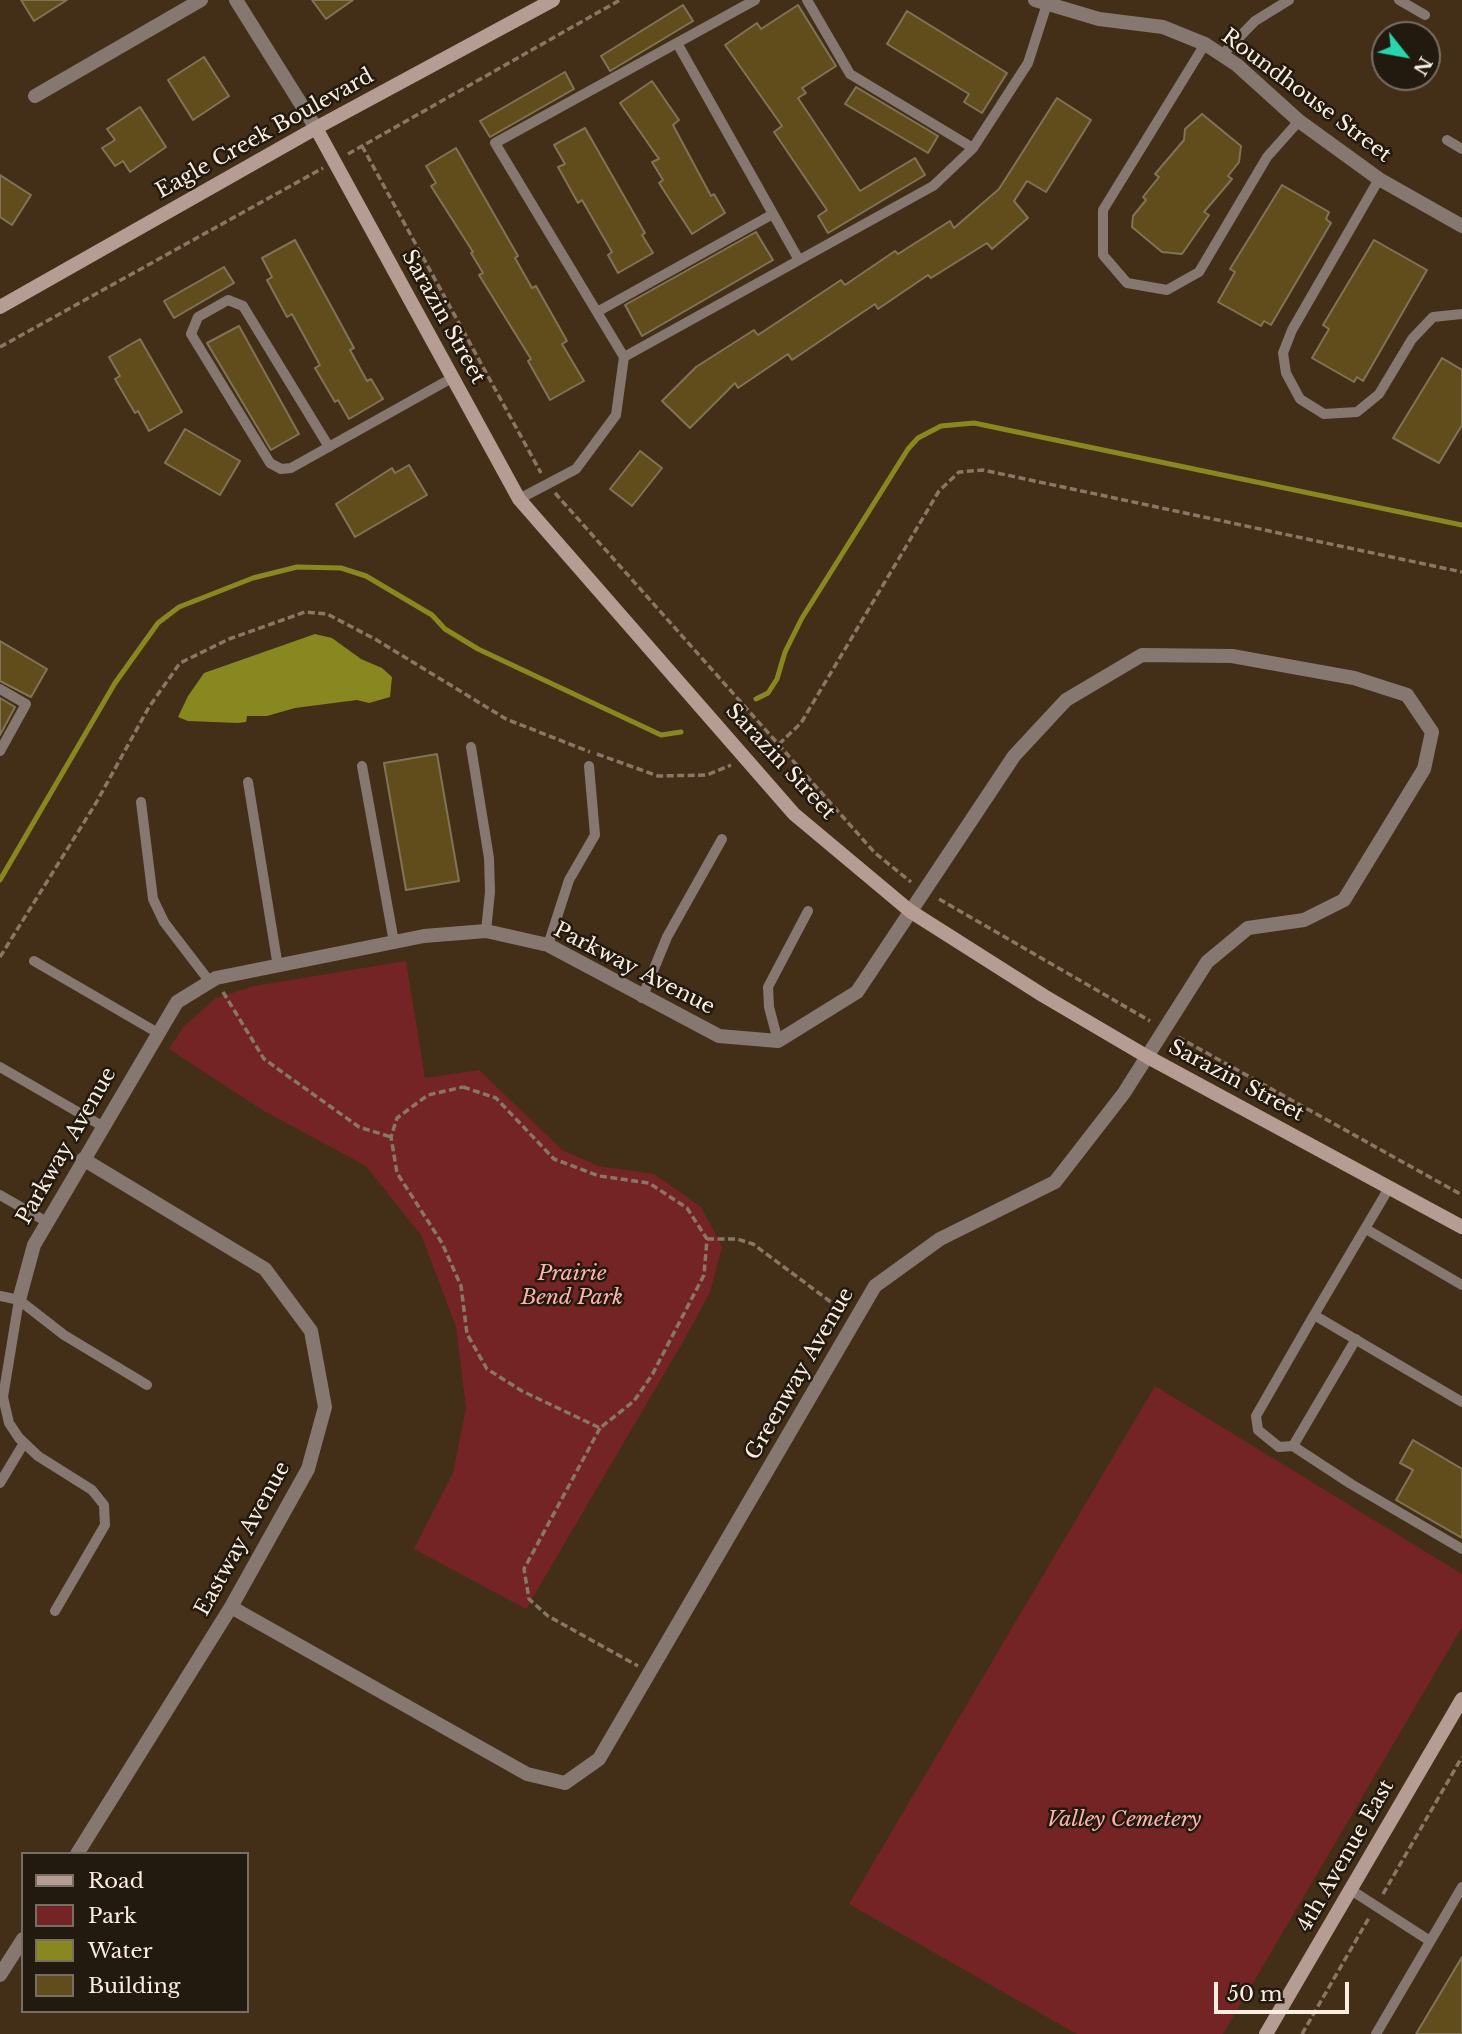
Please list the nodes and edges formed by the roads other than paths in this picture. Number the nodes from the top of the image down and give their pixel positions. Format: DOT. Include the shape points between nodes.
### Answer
graph roads {
  1 [pos="201,0"];
  2 [pos="236,0"];
  3 [pos="553,0"];
  4 [pos="755,0"];
  5 [pos="807,0"];
  6 [pos="1289,0"];
  7 [pos="1399,0"];
  8 [pos="1041,2"];
  9 [pos="1424,16"];
  10 [pos="677,43"];
  11 [pos="1205,44"];
  12 [pos="1222,55"];
  13 [pos="35,96"];
  14 [pos="1299,121"];
  15 [pos="316,128"];
  16 [pos="1447,140"];
  17 [pos="973,148"];
  18 [pos="1462,149"];
  19 [pos="1380,179"];
  20 [pos="772,214"];
  21 [pos="1462,226"];
  22 [pos="799,260"];
  23 [pos="0,307"];
  24 [pos="597,312"];
  25 [pos="1462,314"];
  26 [pos="624,356"];
  27 [pos="452,378"];
  28 [pos="329,447"];
  29 [pos="519,499"];
  30 [pos="0,689"];
  31 [pos="471,747"];
  32 [pos="1,749"];
  33 [pos="362,766"];
  34 [pos="589,766"];
  35 [pos="248,782"];
  36 [pos="141,802"];
  37 [pos="722,839"];
  38 [pos="808,911"];
  39 [pos="910,911"];
  40 [pos="486,930"];
  41 [pos="394,942"];
  42 [pos="548,945"];
  43 [pos="34,961"];
  44 [pos="278,967"];
  45 [pos="213,980"];
  46 [pos="642,998"];
  47 [pos="158,1033"];
  48 [pos="778,1041"];
  49 [pos="1146,1056"];
  50 [pos="0,1067"];
  51 [pos="102,1126"];
  52 [pos="83,1159"];
  53 [pos="1389,1188"];
  54 [pos="0,1195"];
  55 [pos="47,1222"];
  56 [pos="1462,1227"];
  57 [pos="1366,1229"];
  58 [pos="1462,1284"];
  59 [pos="0,1296"];
  60 [pos="19,1300"];
  61 [pos="1314,1315"];
  62 [pos="1356,1339"];
  63 [pos="147,1385"];
  64 [pos="2,1387"];
  65 [pos="1462,1402"];
  66 [pos="24,1443"];
  67 [pos="1293,1446"];
  68 [pos="0,1483"];
  69 [pos="1462,1549"];
  70 [pos="231,1607"];
  71 [pos="55,1611"];
  72 [pos="1462,1699"];
  73 [pos="81,1852"];
  74 [pos="1462,1887"];
  75 [pos="1350,1890"];
  76 [pos="1430,1941"];
  77 [pos="21,1942"];
  78 [pos="0,1975"];
  79 [pos="1266,2034"];
  80 [pos="1376,2034"];
  1 -- 13 [label="street"];
  2 -- 15 [label="street"];
  3 -- 15 [label="street, Eagle Creek Boulevard"];
  4 -- 10 [label="lane"];
  5 -- 17 [label="lane" via="850,74"];
  6 -- 12 [label="lane" via="1255,20"];
  7 -- 9 [label="lane"];
  8 -- 11 [label="street, Roundhouse Street" via="1099,19 1163,27"];
  8 -- 17 [label="lane" via="1028,63"];
  10 -- 20 [label="lane"];
  10 -- 24 [label="lane" via="495,143"];
  11 -- 12 [label="street, Roundhouse Street"];
  11 -- 14 [label="lane" via="1104,210 1103,255 1127,283 1167,290 1199,272 1267,157"];
  12 -- 14 [label="street, Roundhouse Street"];
  14 -- 19 [label="street, Roundhouse Street"];
  15 -- 23 [label="street, Eagle Creek Boulevard"];
  15 -- 27 [label="street, Sarazin Street"];
  16 -- 18 [label="lane"];
  17 -- 22 [label="lane" via="933,186"];
  19 -- 21 [label="street, Roundhouse Street"];
  19 -- 25 [label="lane" via="1283,353 1286,373 1300,399 1324,414 1357,412 1379,394 1412,339 1433,317"];
  20 -- 22 [label="lane"];
  20 -- 24 [label="lane"];
  22 -- 26 [label="lane"];
  24 -- 26 [label="lane"];
  26 -- 29 [label="lane" via="617,415 576,469"];
  27 -- 28 [label="lane"];
  27 -- 29 [label="street, Sarazin Street"];
  28 -- 28 [label="lane" via="291,468 270,463 191,334 198,317 229,300 243,306"];
  29 -- 39 [label="street, Sarazin Street" via="794,814"];
  30 -- 32 [label="lane" via="26,704"];
  31 -- 40 [label="lane" via="490,866"];
  33 -- 41 [label="lane"];
  34 -- 42 [label="lane" via="595,835 565,890"];
  35 -- 44 [label="lane"];
  36 -- 45 [label="lane" via="153,900 164,922"];
  37 -- 46 [label="lane" via="667,937"];
  38 -- 48 [label="lane" via="768,987"];
  39 -- 48 [label="street" via="857,992"];
  39 -- 49 [label="street, Sarazin Street"];
  39 -- 49 [label="street, Greenway Avenue" via="1014,756 1066,700 1142,655 1232,656 1354,678 1407,695 1432,732 1424,769 1344,900 1304,920 1248,928 1207,962"];
  40 -- 41 [label="street, Parkway Avenue"];
  40 -- 42 [label="street, Parkway Avenue"];
  41 -- 44 [label="street, Parkway Avenue"];
  42 -- 46 [label="street, Parkway Avenue"];
  43 -- 47 [label="lane"];
  44 -- 45 [label="street, Parkway Avenue"];
  45 -- 47 [label="street, Parkway Avenue" via="177,1002"];
  46 -- 48 [label="street, Parkway Avenue" via="719,1036"];
  47 -- 51 [label="street, Parkway Avenue"];
  49 -- 53 [label="street, Sarazin Street"];
  49 -- 70 [label="street, Greenway Avenue" via="1124,1093 1055,1182 940,1239 875,1286 599,1759 565,1783 527,1774"];
  50 -- 51 [label="lane"];
  51 -- 52 [label="street, Parkway Avenue"];
  52 -- 55 [label="street, Parkway Avenue"];
  52 -- 70 [label="street, Eastway Avenue" via="264,1269 311,1331 326,1406 308,1469"];
  53 -- 56 [label="street, Sarazin Street"];
  53 -- 57 [label="lane"];
  54 -- 55 [label="lane"];
  55 -- 60 [label="street, Parkway Avenue" via="34,1245"];
  57 -- 58 [label="lane"];
  57 -- 61 [label="lane"];
  59 -- 60 [label="lane"];
  60 -- 63 [label="lane" via="64,1335"];
  60 -- 64 [label="lane"];
  61 -- 62 [label="lane"];
  61 -- 67 [label="lane" via="1256,1416 1258,1430 1279,1447"];
  62 -- 65 [label="lane"];
  62 -- 67 [label="lane"];
  64 -- 66 [label="lane" via="9,1423"];
  66 -- 68 [label="lane"];
  66 -- 71 [label="lane" via="92,1490 104,1505 105,1525"];
  67 -- 69 [label="lane"];
  70 -- 73 [label="street, Eastway Avenue"];
  72 -- 75 [label="street, 4th Avenue East"];
  74 -- 76 [label="lane"];
  75 -- 76 [label="lane"];
  75 -- 79 [label="street, 4th Avenue East"];
  76 -- 80 [label="lane"];
  77 -- 78 [label="street"];
}
